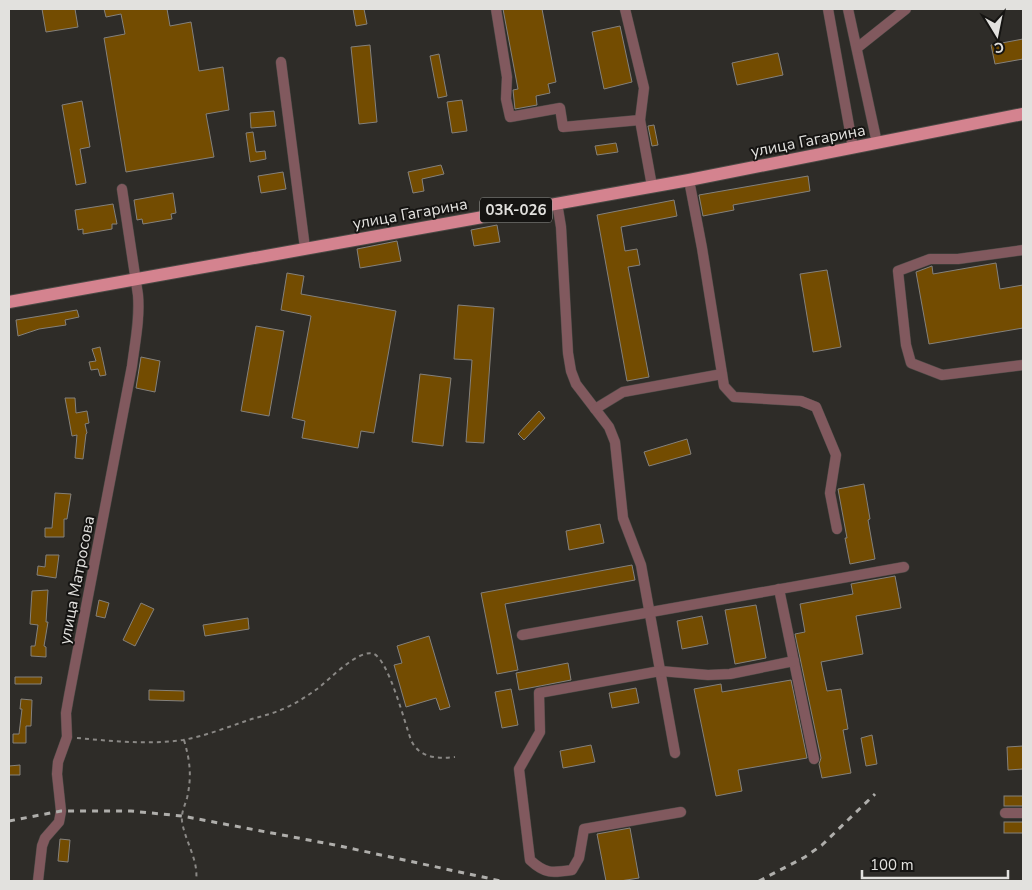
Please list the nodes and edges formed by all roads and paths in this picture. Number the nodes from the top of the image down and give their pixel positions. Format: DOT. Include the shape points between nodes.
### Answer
graph roads {
  1 [pos="496,9"];
  2 [pos="625,9"];
  3 [pos="828,9"];
  4 [pos="848,9"];
  5 [pos="906,9"];
  6 [pos="857,48"];
  7 [pos="281,62"];
  8 [pos="1023,114"];
  9 [pos="640,120"];
  10 [pos="877,143"];
  11 [pos="853,148"];
  12 [pos="689,180"];
  13 [pos="652,186"];
  14 [pos="122,188"];
  15 [pos="557,203"];
  16 [pos="305,248"];
  17 [pos="1023,250"];
  18 [pos="135,279"];
  19 [pos="9,302"];
  20 [pos="1023,365"];
  21 [pos="722,374"];
  22 [pos="595,409"];
  23 [pos="836,529"];
  24 [pos="904,567"];
  25 [pos="779,588"];
  26 [pos="649,611"];
  27 [pos="522,635"];
  28 [pos="794,661"];
  29 [pos="660,671"];
  30 [pos="67,737"];
  31 [pos="184,740"];
  32 [pos="675,753"];
  33 [pos="455,757"];
  34 [pos="814,758"];
  35 [pos="682,812"];
  36 [pos="1005,813"];
  37 [pos="1023,813"];
  38 [pos="38,881"];
  39 [pos="196,881"];
  1 -- 9 [label="street" via="510,117 560,108 563,127"];
  2 -- 9 [label="street" via="644,88"];
  3 -- 11 [label="street"];
  4 -- 6 [label="street"];
  5 -- 6 [label="street"];
  6 -- 10 [label="street"];
  7 -- 16 [label="street"];
  8 -- 10 [label="main road, улица Гагарина / 03К-026"];
  9 -- 13 [label="street"];
  10 -- 11 [label="main road, улица Гагарина / 03К-026"];
  11 -- 12 [label="main road, улица Гагарина / 03К-026"];
  12 -- 13 [label="main road, улица Гагарина / 03К-026"];
  12 -- 21 [label="street"];
  13 -- 15 [label="main road, улица Гагарина / 03К-026"];
  14 -- 18 [label="street, улица Матросова"];
  15 -- 16 [label="main road, улица Гагарина / 03К-026"];
  15 -- 22 [label="street" via="571,371 584,397"];
  16 -- 18 [label="main road, улица Гагарина / 03К-026"];
  17 -- 20 [label="street" via="958,259 930,259 898,271 911,363 942,375"];
  18 -- 19 [label="main road, улица Гагарина / 03К-026"];
  18 -- 30 [label="street, улица Матросова" via="139,310 134,347 66,713"];
  21 -- 22 [label="street" via="623,392"];
  21 -- 23 [label="street" via="724,386 734,397 801,401 816,407 836,455 830,493"];
  22 -- 26 [label="street" via="609,427 615,442 623,518 641,565"];
  24 -- 25 [label="street"];
  25 -- 26 [label="street"];
  25 -- 28 [label="street"];
  26 -- 27 [label="street"];
  26 -- 29 [label="street"];
  28 -- 29 [label="street" via="730,674"];
  28 -- 34 [label="street"];
  29 -- 32 [label="street"];
  29 -- 35 [label="street" via="539,693 540,732 519,770 530,860 541,870 554,873 572,870 579,858 584,829"];
  30 -- 31 [label="path" via="131,742"];
  30 -- 38 [label="street, улица Матросова" via="56,774 62,811 59,822 45,838"];
  31 -- 33 [label="path" via="284,709 318,688 354,659 373,653 390,678 415,750 435,757"];
  31 -- 39 [label="path" via="191,766 182,819 197,872"];
  36 -- 37 [label="street"];
}
